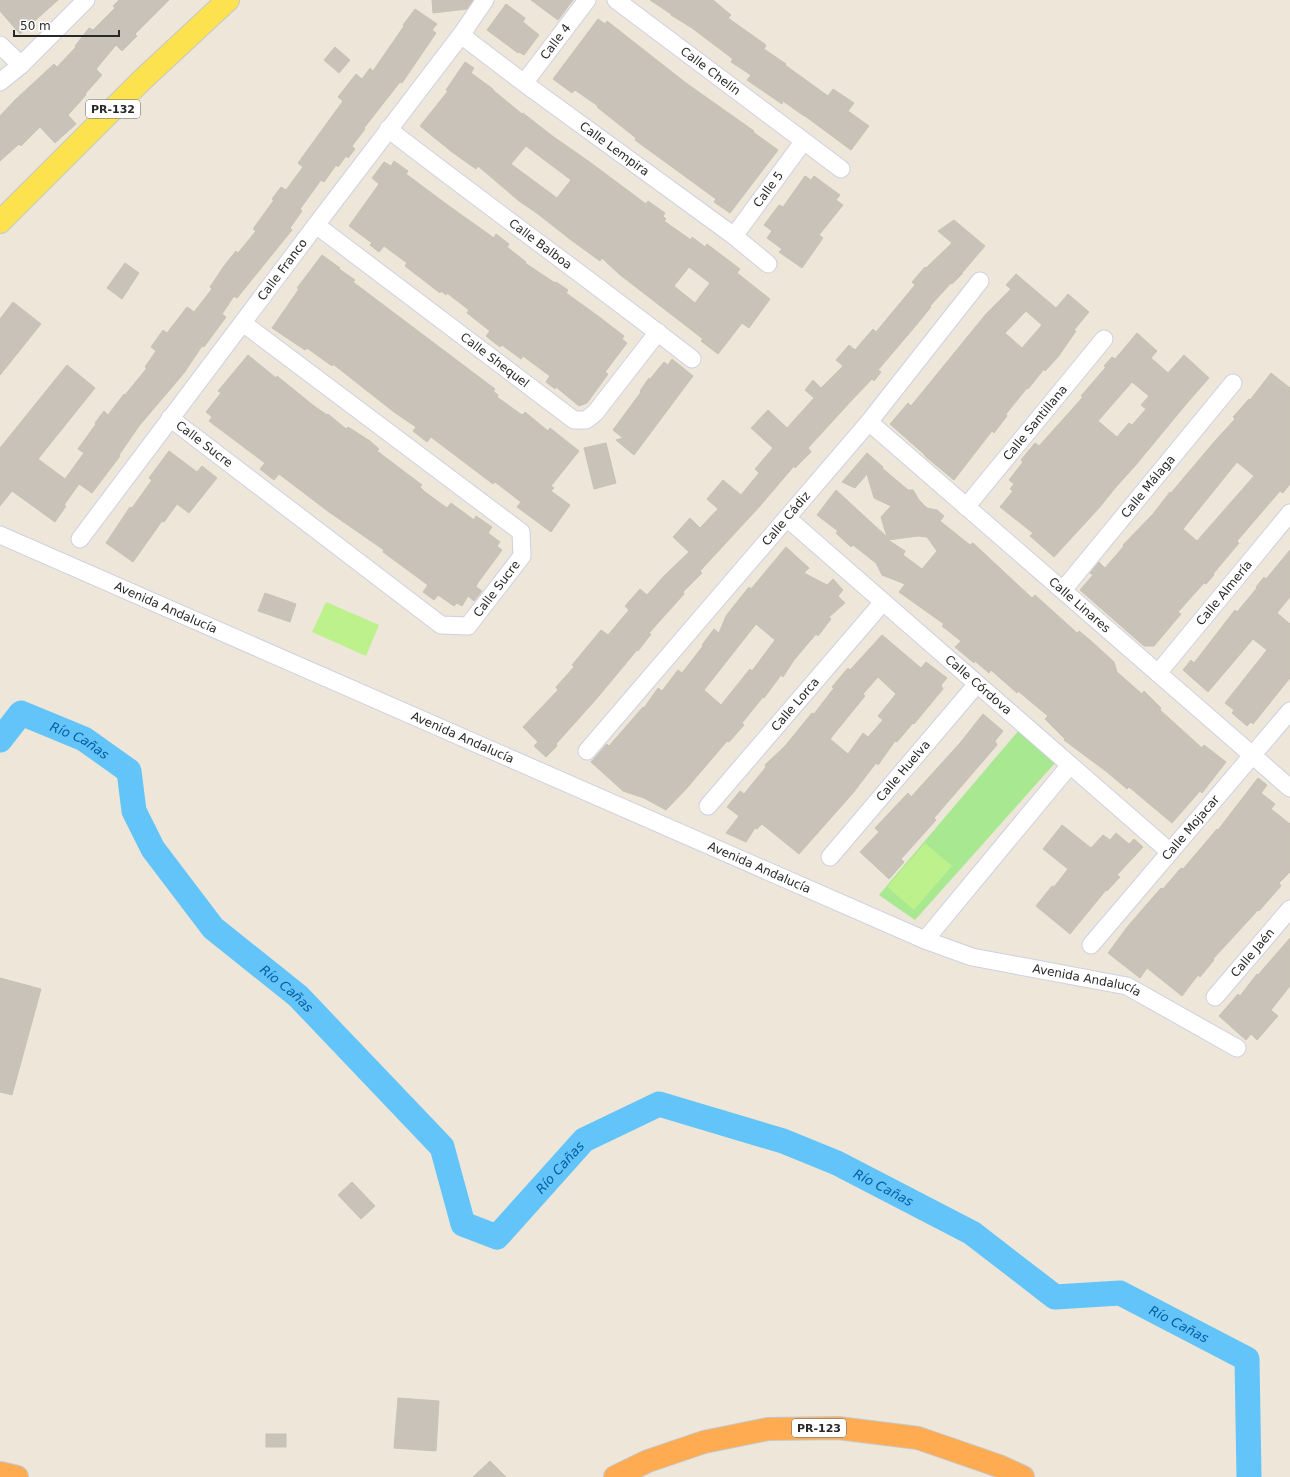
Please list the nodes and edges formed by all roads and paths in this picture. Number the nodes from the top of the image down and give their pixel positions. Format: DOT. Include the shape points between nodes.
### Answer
graph roads {
  1 [pos="86,0"];
  2 [pos="228,0"];
  3 [pos="485,0"];
  4 [pos="587,0"];
  5 [pos="616,0"];
  6 [pos="461,35"];
  7 [pos="0,45"];
  8 [pos="21,65"];
  9 [pos="0,82"];
  10 [pos="524,83"];
  11 [pos="388,129"];
  12 [pos="803,142"];
  13 [pos="841,169"];
  14 [pos="0,222"];
  15 [pos="316,225"];
  16 [pos="734,236"];
  17 [pos="768,264"];
  18 [pos="980,281"];
  19 [pos="243,323"];
  20 [pos="658,332"];
  21 [pos="1104,339"];
  22 [pos="692,359"];
  23 [pos="1233,383"];
  24 [pos="170,418"];
  25 [pos="869,422"];
  26 [pos="966,507"];
  27 [pos="1290,513"];
  28 [pos="787,518"];
  29 [pos="0,534"];
  30 [pos="80,539"];
  31 [pos="1063,590"];
  32 [pos="882,602"];
  33 [pos="1158,673"];
  34 [pos="977,684"];
  35 [pos="1290,711"];
  36 [pos="586,751"];
  37 [pos="1252,755"];
  38 [pos="1070,766"];
  39 [pos="1290,788"];
  40 [pos="708,806"];
  41 [pos="1170,852"];
  42 [pos="830,857"];
  43 [pos="1290,909"];
  44 [pos="925,940"];
  45 [pos="1091,945"];
  46 [pos="1215,997"];
  47 [pos="1237,1048"];
  48 [pos="0,1473"];
  49 [pos="17,1477"];
  50 [pos="615,1477"];
  51 [pos="1023,1477"];
  1 -- 8 [label="street"];
  2 -- 14 [label="main road, PR-132" via="141,81"];
  3 -- 6 [label="street, Calle Franco"];
  4 -- 10 [label="street, Calle 4"];
  5 -- 12 [label="street, Calle Chelín"];
  6 -- 10 [label="street, Calle Lempira"];
  6 -- 11 [label="street, Calle Franco"];
  7 -- 8 [label="street"];
  8 -- 9 [label="street"];
  10 -- 16 [label="street, Calle Lempira"];
  11 -- 15 [label="street, Calle Franco"];
  11 -- 20 [label="street, Calle Balboa"];
  12 -- 13 [label="street, Calle Chelín"];
  12 -- 16 [label="street, Calle 5"];
  15 -- 19 [label="street, Calle Franco"];
  15 -- 20 [label="street, Calle Shequel" via="574,420 586,420 596,412"];
  16 -- 17 [label="street, Calle Lempira"];
  18 -- 25 [label="street, Calle Cádiz"];
  19 -- 24 [label="street, Calle Franco"];
  19 -- 24 [label="street, Calle Sucre" via="522,532 522,556 468,626 441,625"];
  20 -- 22 [label="street, Calle Balboa"];
  21 -- 26 [label="street, Calle Santillana"];
  23 -- 31 [label="street, Calle Málaga"];
  24 -- 30 [label="street, Calle Franco"];
  25 -- 26 [label="street, Calle Linares"];
  25 -- 28 [label="street, Calle Cádiz"];
  26 -- 31 [label="street, Calle Linares"];
  27 -- 33 [label="street, Calle Almería"];
  28 -- 32 [label="street, Calle Córdova"];
  28 -- 36 [label="street, Calle Cádiz"];
  29 -- 44 [label="street, Avenida Andalucía"];
  31 -- 33 [label="street, Calle Linares"];
  32 -- 34 [label="street, Calle Córdova"];
  32 -- 40 [label="street, Calle Lorca"];
  33 -- 37 [label="street, Calle Linares"];
  34 -- 38 [label="street, Calle Córdova"];
  34 -- 42 [label="street, Calle Huelva"];
  35 -- 37 [label="street, Calle Mojacar"];
  37 -- 39 [label="street, Calle Linares"];
  37 -- 41 [label="street, Calle Mojacar"];
  38 -- 41 [label="street, Calle Córdova"];
  38 -- 44 [label="street"];
  41 -- 45 [label="street, Calle Mojacar"];
  43 -- 46 [label="street, Calle Jaén"];
  44 -- 47 [label="street, Avenida Andalucía" via="972,957 1127,986"];
  48 -- 49 [label="highway"];
  50 -- 51 [label="highway, PR-123" via="648,1461 704,1442 768,1429 838,1428 918,1438"];
}
